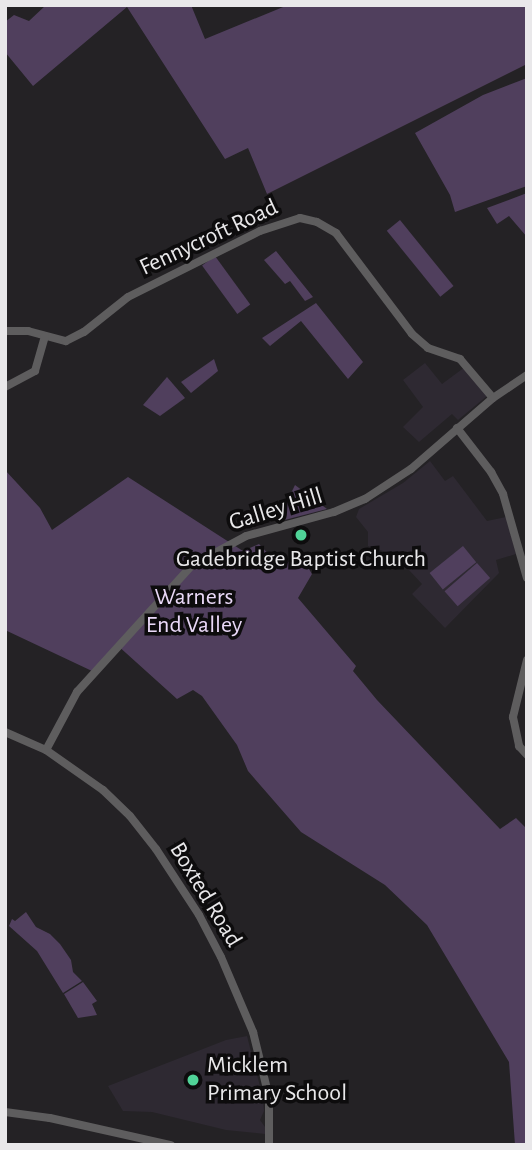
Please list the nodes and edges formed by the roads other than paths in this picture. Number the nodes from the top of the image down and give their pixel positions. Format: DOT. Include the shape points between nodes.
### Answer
graph roads {
  1 [pos="5,331"];
  2 [pos="45,336"];
  3 [pos="527,375"];
  4 [pos="5,387"];
  5 [pos="493,398"];
  6 [pos="457,428"];
  7 [pos="527,578"];
  8 [pos="527,660"];
  9 [pos="5,732"];
  10 [pos="46,750"];
  11 [pos="527,755"];
  12 [pos="5,1112"];
  13 [pos="171,1145"];
  14 [pos="269,1145"];
  1 -- 2 [label="street, Fennycroft Road"];
  2 -- 4 [label="street" via="35,371"];
  2 -- 5 [label="street, Fennycroft Road" via="66,341 75,338 128,297 260,231 300,218 336,233 412,334 428,348 460,359"];
  3 -- 5 [label="street, Galley Hill"];
  5 -- 6 [label="street, Galley Hill"];
  6 -- 7 [label="street" via="503,494"];
  6 -- 10 [label="street, Galley Hill" via="411,469 365,499 246,536 192,565 77,692"];
  8 -- 11 [label="street" via="513,717 516,738"];
  9 -- 10 [label="street, Boxted Road"];
  10 -- 14 [label="street, Boxted Road" via="130,816 199,915 253,1032 269,1097"];
  12 -- 13 [label="street"];
}
